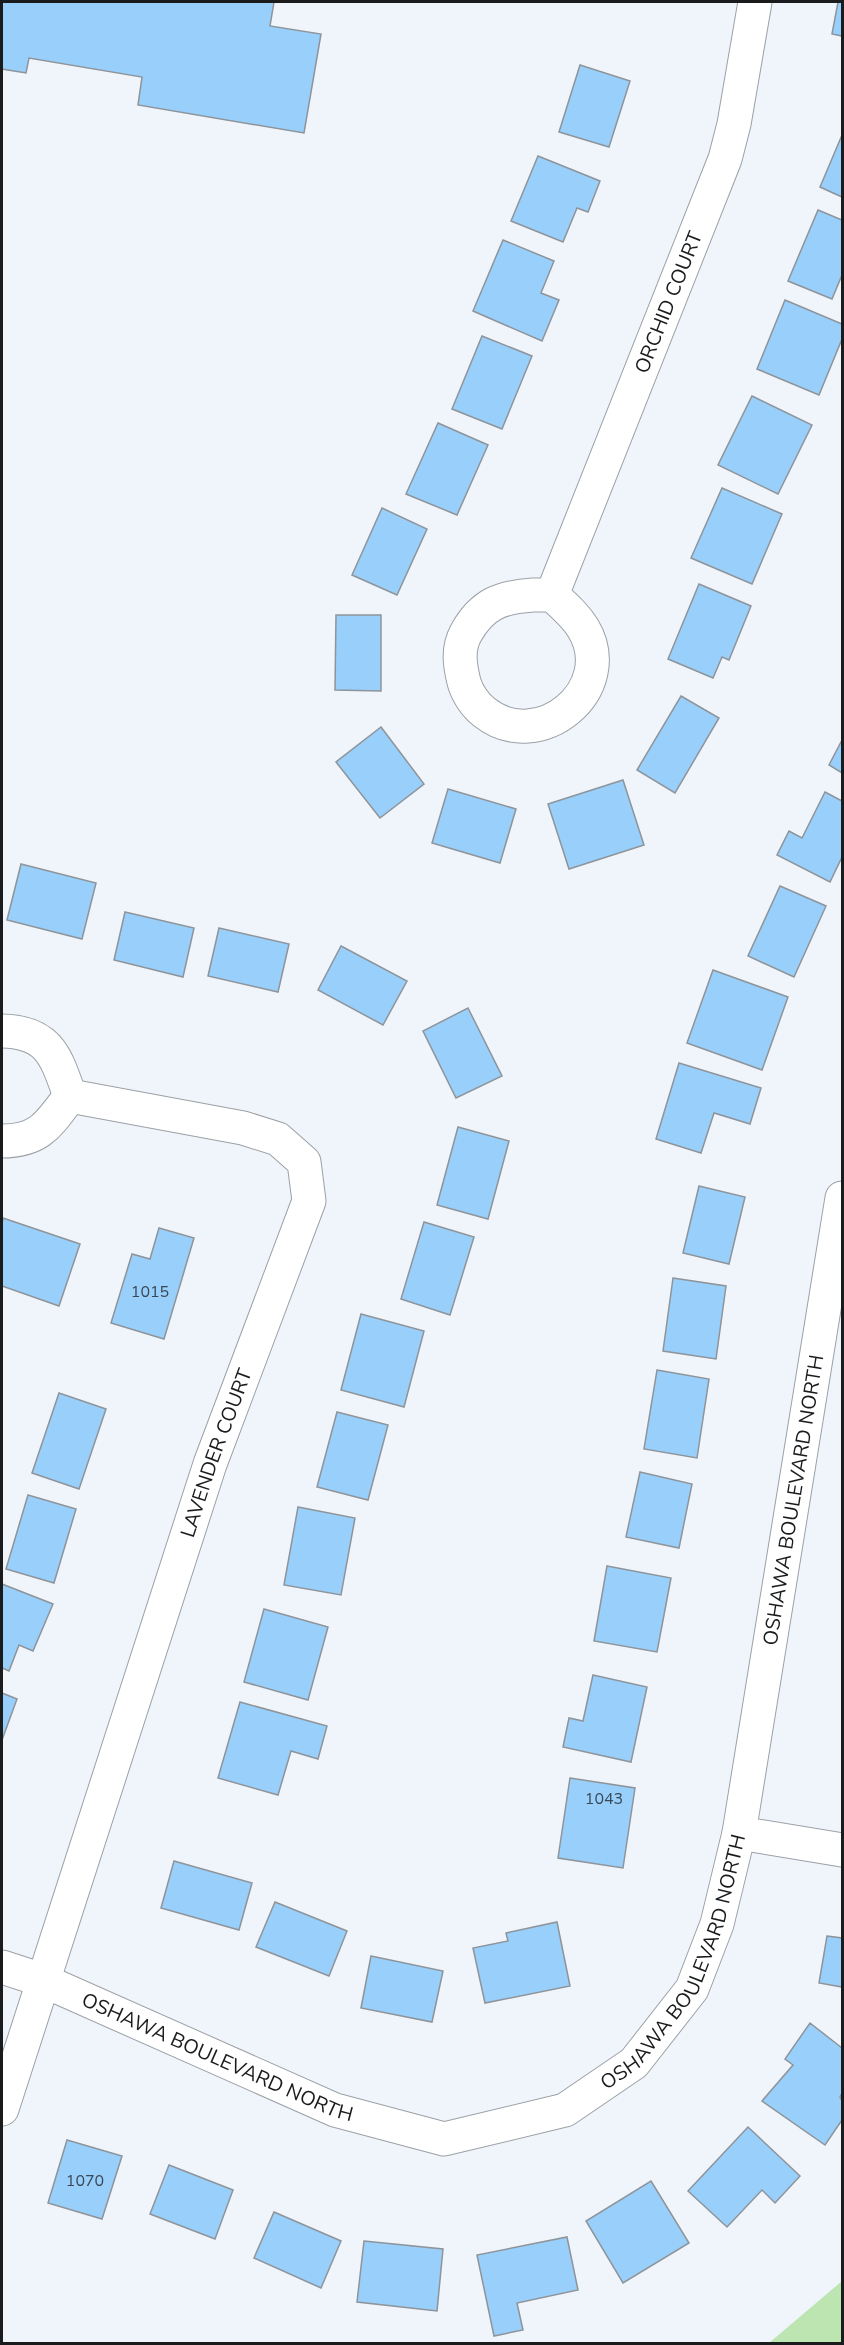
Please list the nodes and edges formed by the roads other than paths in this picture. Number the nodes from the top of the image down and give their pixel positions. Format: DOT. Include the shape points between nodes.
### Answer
graph roads {
  1 [pos="755,2"];
  2 [pos="552,595"];
  3 [pos="2,1031"];
  4 [pos="70,1096"];
  5 [pos="2,1141"];
  6 [pos="843,1198"];
  7 [pos="739,1833"];
  8 [pos="843,1850"];
  9 [pos="2,1967"];
  10 [pos="42,1980"];
  11 [pos="2,2109"];
  1 -- 2 [label="street, ORCHID COURT" via="725,159"];
  2 -- 2 [label="street" via="510,596 490,605 473,621 463,638 459,661 465,688 478,707 492,718 514,726 541,726 562,716 585,692 592,670 591,646 584,629"];
  3 -- 4 [label="street" via="29,1035 45,1045 57,1060"];
  4 -- 5 [label="street" via="49,1126 18,1141"];
  4 -- 10 [label="street, LAVENDER COURT" via="243,1128 278,1139 304,1162 309,1201 210,1464"];
  6 -- 7 [label="street, OSHAWA BOULEVARD NORTH"];
  7 -- 8 [label="street"];
  7 -- 10 [label="street, OSHAWA BOULEVARD NORTH" via="717,1924 692,1989 634,2063 565,2110 444,2139 335,2110"];
  9 -- 10 [label="street, OSHAWA BOULEVARD NORTH"];
  10 -- 11 [label="street, LAVENDER COURT"];
}
